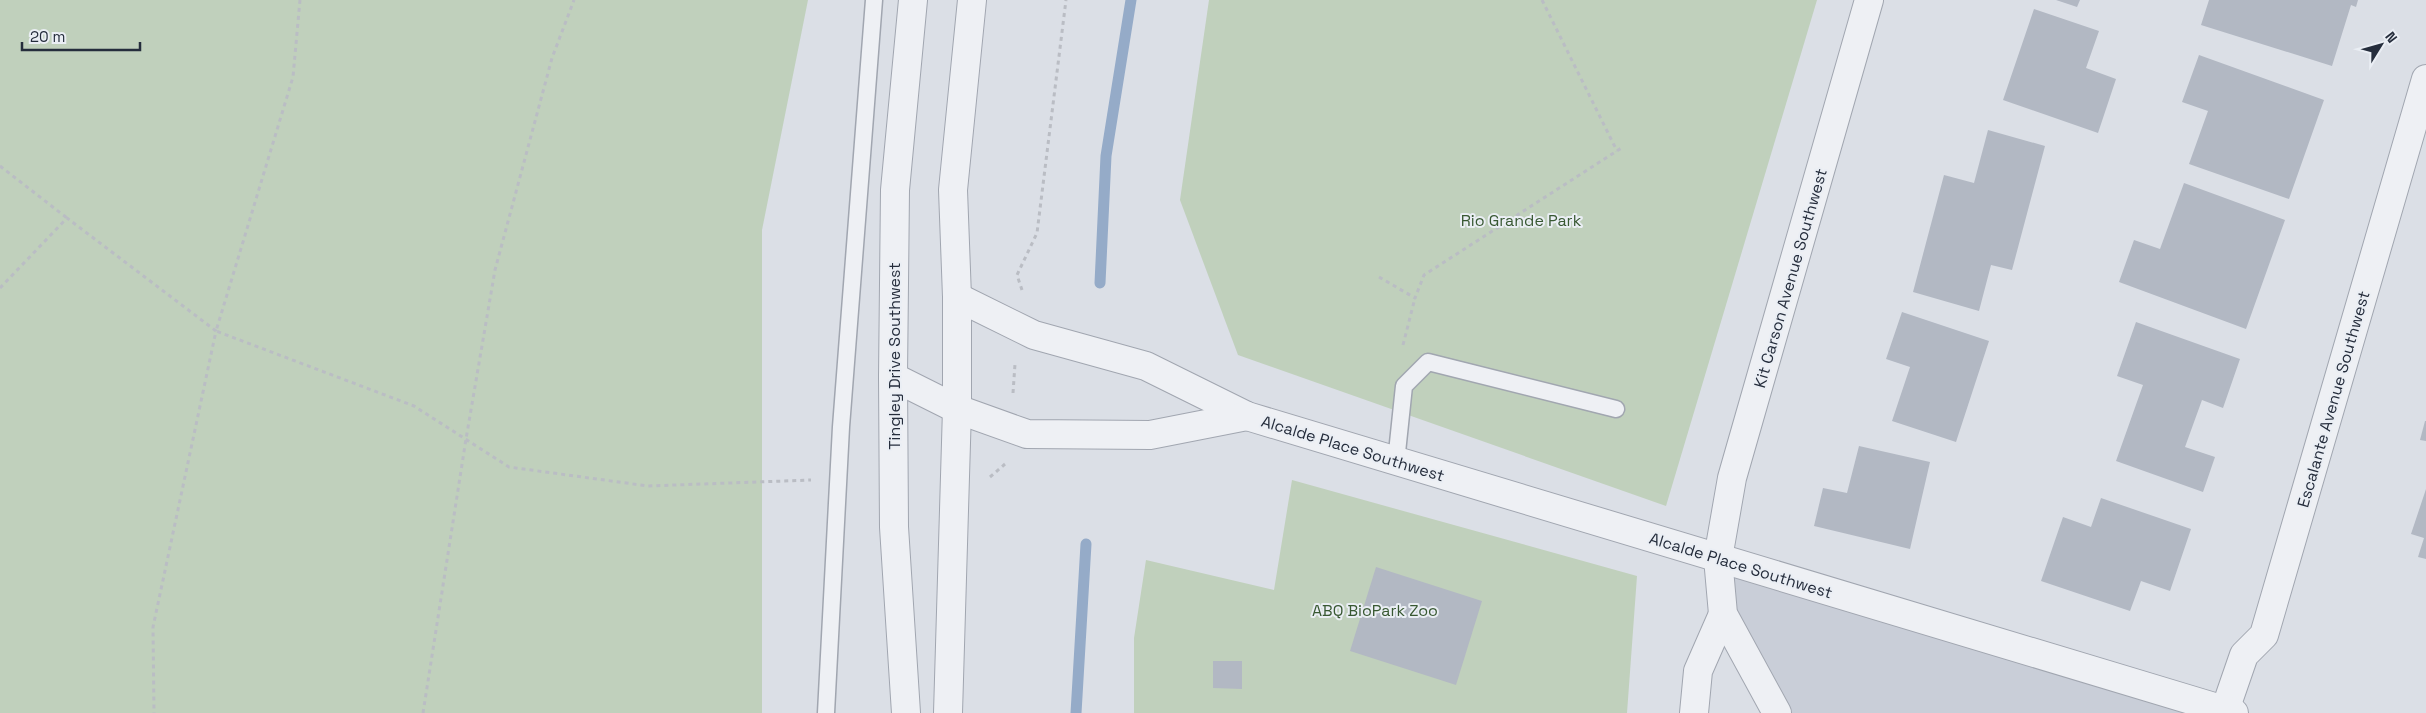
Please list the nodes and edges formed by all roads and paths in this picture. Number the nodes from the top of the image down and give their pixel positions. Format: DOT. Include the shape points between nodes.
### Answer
graph roads {
  1 [pos="300,0"];
  2 [pos="574,0"];
  3 [pos="874,0"];
  4 [pos="913,0"];
  5 [pos="972,0"];
  6 [pos="1066,0"];
  7 [pos="1542,0"];
  8 [pos="1869,0"];
  9 [pos="2426,79"];
  10 [pos="1623,147"];
  11 [pos="1617,151"];
  12 [pos="0,166"];
  13 [pos="67,218"];
  14 [pos="1379,277"];
  15 [pos="0,288"];
  16 [pos="958,297"];
  17 [pos="1017,326"];
  18 [pos="216,331"];
  19 [pos="893,377"];
  20 [pos="957,409"];
  21 [pos="1616,409"];
  22 [pos="1247,416"];
  23 [pos="1012,428"];
  24 [pos="466,439"];
  25 [pos="1396,462"];
  26 [pos="814,480"];
  27 [pos="1718,558"];
  28 [pos="1723,614"];
  29 [pos="2229,712"];
  30 [pos="154,713"];
  31 [pos="423,713"];
  32 [pos="826,713"];
  33 [pos="906,713"];
  34 [pos="948,713"];
  35 [pos="1694,713"];
  36 [pos="1777,713"];
  1 -- 18 [label="path" via="292,77"];
  2 -- 24 [label="path" via="552,58 496,270"];
  3 -- 32 [label="lane" via="842,408"];
  4 -- 19 [label="street, Tingley Drive Southwest" via="896,190"];
  5 -- 16 [label="street" via="953,190"];
  6 -- 17 [label="path" via="1037,233 1017,275 1025,301"];
  7 -- 11 [label="path"];
  8 -- 27 [label="street, Kit Carson Avenue Southwest" via="1732,478"];
  9 -- 29 [label="street, Escalante Avenue Southwest" via="2264,635 2244,655"];
  10 -- 11 [label="path"];
  11 -- 14 [label="path" via="1424,275 1415,298"];
  12 -- 13 [label="path"];
  13 -- 15 [label="path"];
  13 -- 18 [label="path"];
  16 -- 17 [label="street, Alcalde Place Southwest"];
  16 -- 20 [label="street"];
  17 -- 22 [label="street, Alcalde Place Southwest" via="1034,335 1146,366"];
  17 -- 23 [label="path"];
  18 -- 24 [label="path" via="414,406"];
  18 -- 30 [label="path" via="153,627"];
  19 -- 20 [label="street, Alcalde Place Southwest"];
  19 -- 33 [label="street, Tingley Drive Southwest" via="894,527"];
  20 -- 23 [label="street, Alcalde Place Southwest"];
  20 -- 34 [label="street"];
  21 -- 25 [label="lane" via="1428,362 1404,386"];
  22 -- 23 [label="street, Alcalde Place Southwest" via="1150,435 1027,434"];
  22 -- 25 [label="street, Alcalde Place Southwest"];
  24 -- 26 [label="path" via="509,467 648,486"];
  24 -- 31 [label="path"];
  25 -- 27 [label="street, Alcalde Place Southwest"];
  27 -- 28 [label="street, Kit Carson Avenue Southwest"];
  27 -- 29 [label="street, Alcalde Place Southwest"];
  28 -- 35 [label="street" via="1698,671"];
  28 -- 36 [label="street"];
}
